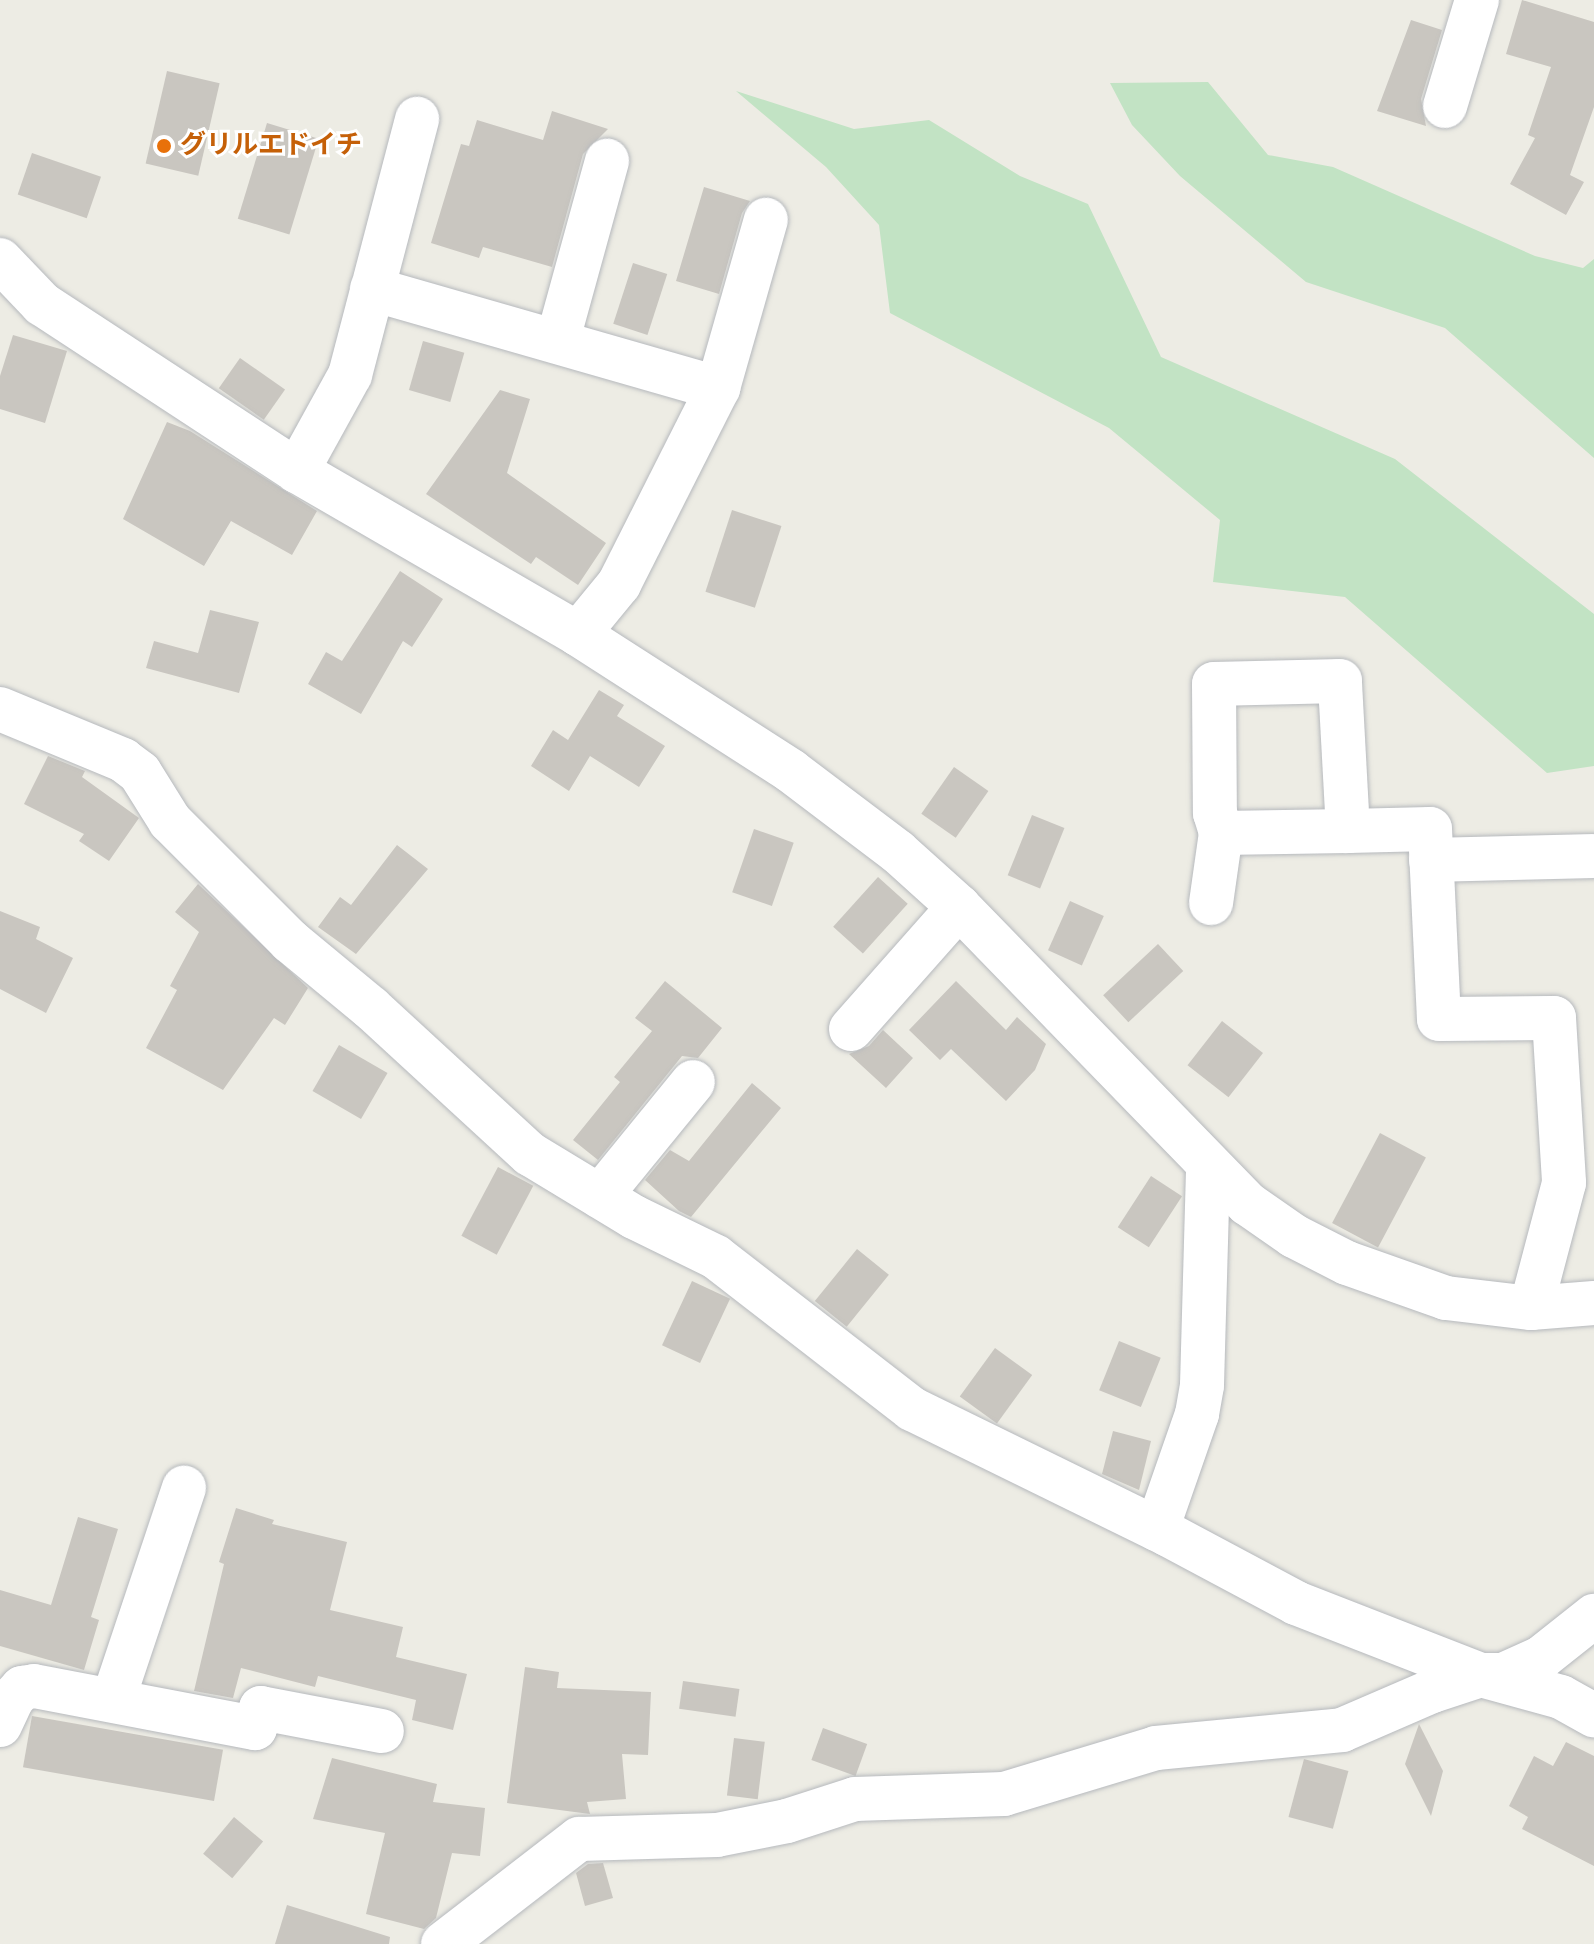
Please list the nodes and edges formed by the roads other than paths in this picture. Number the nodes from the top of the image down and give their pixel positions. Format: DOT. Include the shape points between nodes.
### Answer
graph roads {
  1 [pos="1477,0"];
  2 [pos="1445,106"];
  3 [pos="417,119"];
  4 [pos="607,161"];
  5 [pos="766,220"];
  6 [pos="0,260"];
  7 [pos="372,289"];
  8 [pos="558,339"];
  9 [pos="718,388"];
  10 [pos="297,471"];
  11 [pos="578,634"];
  12 [pos="0,709"];
  13 [pos="1348,831"];
  14 [pos="1221,833"];
  15 [pos="1593,856"];
  16 [pos="1431,860"];
  17 [pos="1211,903"];
  18 [pos="959,907"];
  19 [pos="851,1029"];
  20 [pos="693,1082"];
  21 [pos="1208,1165"];
  22 [pos="600,1196"];
  23 [pos="1594,1303"];
  24 [pos="1531,1308"];
  25 [pos="184,1488"];
  26 [pos="1157,1529"];
  27 [pos="1594,1616"];
  28 [pos="1481,1675"];
  29 [pos="113,1700"];
  30 [pos="1594,1715"];
  31 [pos="0,1725"];
  32 [pos="382,1731"];
  33 [pos="443,1944"];
  1 -- 2 [label="street"];
  3 -- 7 [label="street"];
  4 -- 8 [label="street"];
  5 -- 9 [label="street"];
  6 -- 10 [label="street" via="42,304"];
  7 -- 8 [label="street"];
  7 -- 10 [label="street" via="350,375"];
  8 -- 9 [label="street"];
  9 -- 11 [label="street" via="619,584"];
  10 -- 11 [label="street"];
  11 -- 18 [label="street" via="791,771 898,852"];
  12 -- 22 [label="street" via="123,760 140,773 170,821 290,941 530,1154"];
  13 -- 14 [label="street"];
  13 -- 14 [label="street" via="1340,681 1214,684 1215,813"];
  13 -- 16 [label="street" via="1430,829"];
  14 -- 17 [label="street"];
  15 -- 16 [label="street"];
  16 -- 24 [label="street" via="1439,1019 1554,1018 1564,1183"];
  18 -- 19 [label="street"];
  18 -- 21 [label="street"];
  20 -- 22 [label="street"];
  21 -- 24 [label="street" via="1248,1204 1347,1263 1446,1298"];
  21 -- 26 [label="street" via="1202,1385"];
  22 -- 26 [label="street" via="716,1257 912,1409"];
  23 -- 24 [label="street"];
  25 -- 29 [label="street"];
  26 -- 28 [label="street" via="1296,1603"];
  27 -- 28 [label="street" via="1541,1658 1503,1675"];
  28 -- 30 [label="street" via="1561,1697"];
  28 -- 33 [label="street" via="1342,1730 1156,1748 1004,1794 855,1799 787,1821 717,1835 579,1839"];
  29 -- 31 [label="street" via="22,1688"];
  29 -- 32 [label="street" via="255,1728 261,1708"];
}
